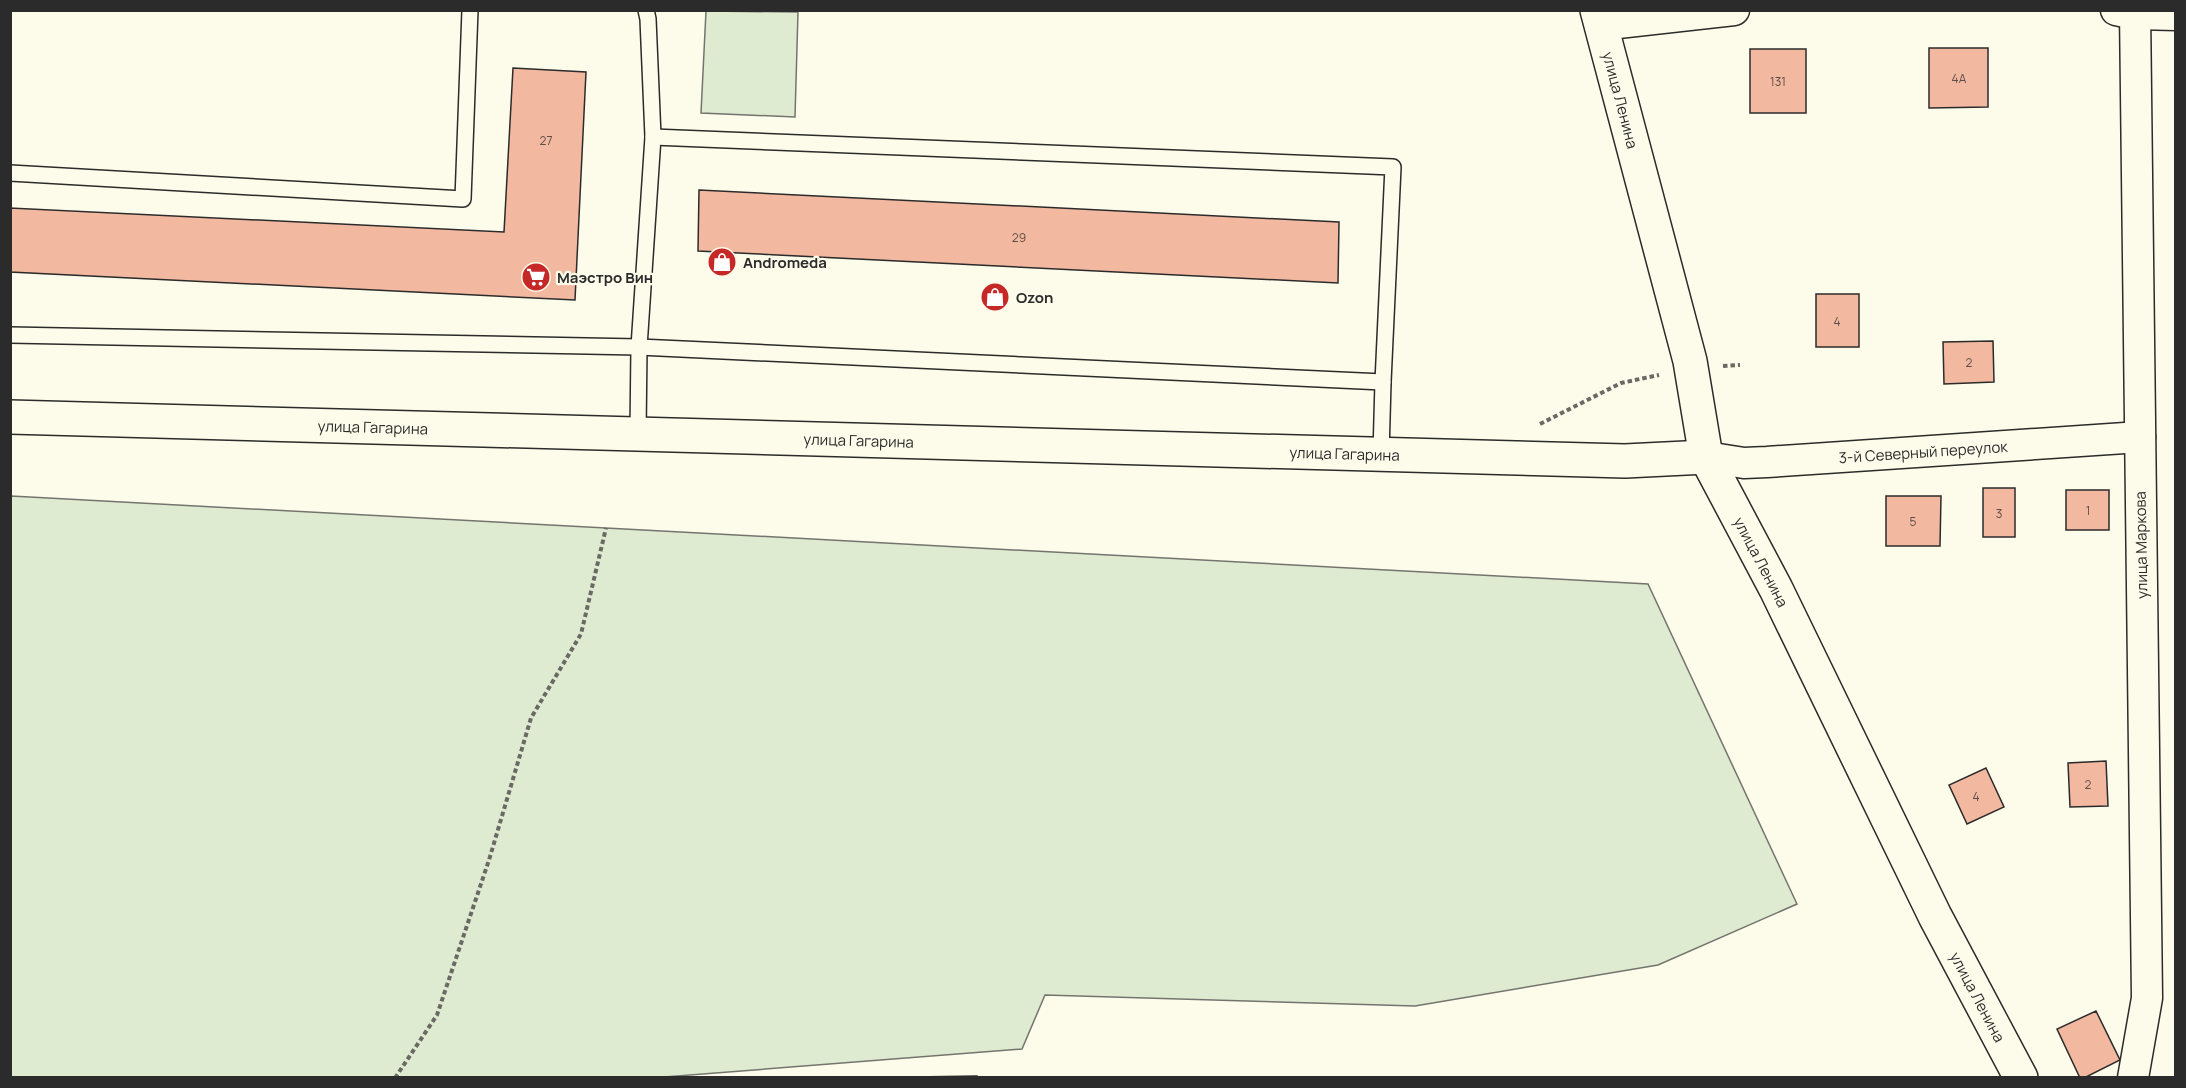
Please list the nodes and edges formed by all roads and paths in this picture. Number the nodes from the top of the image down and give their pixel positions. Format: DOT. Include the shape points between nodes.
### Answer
graph roads {
  1 [pos="470,10"];
  2 [pos="646,10"];
  3 [pos="1734,10"];
  4 [pos="2129,12"];
  5 [pos="2175,15"];
  6 [pos="1598,17"];
  7 [pos="653,137"];
  8 [pos="10,173"];
  9 [pos="10,335"];
  10 [pos="639,347"];
  11 [pos="1740,365"];
  12 [pos="1691,366"];
  13 [pos="1383,382"];
  14 [pos="10,417"];
  15 [pos="1537,426"];
  16 [pos="638,433"];
  17 [pos="2140,437"];
  18 [pos="1381,454"];
  19 [pos="1706,457"];
  20 [pos="606,528"];
  21 [pos="395,1077"];
  22 [pos="2021,1077"];
  23 [pos="2133,1077"];
  1 -- 8 [label="lane" via="463,199"];
  2 -- 7 [label="lane"];
  3 -- 6 [label="street"];
  4 -- 5 [label="street"];
  4 -- 17 [label="street, улица Маркова"];
  6 -- 12 [label="street, улица Ленина"];
  7 -- 10 [label="lane"];
  7 -- 13 [label="lane" via="1393,166"];
  9 -- 10 [label="lane"];
  10 -- 13 [label="lane"];
  10 -- 16 [label="lane"];
  11 -- 12 [label="path"];
  12 -- 15 [label="path" via="1621,383"];
  12 -- 19 [label="street, улица Ленина"];
  13 -- 18 [label="lane"];
  14 -- 16 [label="street, улица Гагарина"];
  16 -- 18 [label="street, улица Гагарина"];
  17 -- 19 [label="street, 3-й Северный переулок" via="1767,462"];
  17 -- 23 [label="street, улица Маркова" via="2147,998"];
  18 -- 19 [label="street, улица Гагарина" via="1625,461"];
  19 -- 22 [label="street, улица Ленина" via="1776,589 1935,916"];
  20 -- 21 [label="path" via="581,634 531,718 437,1015"];
}
